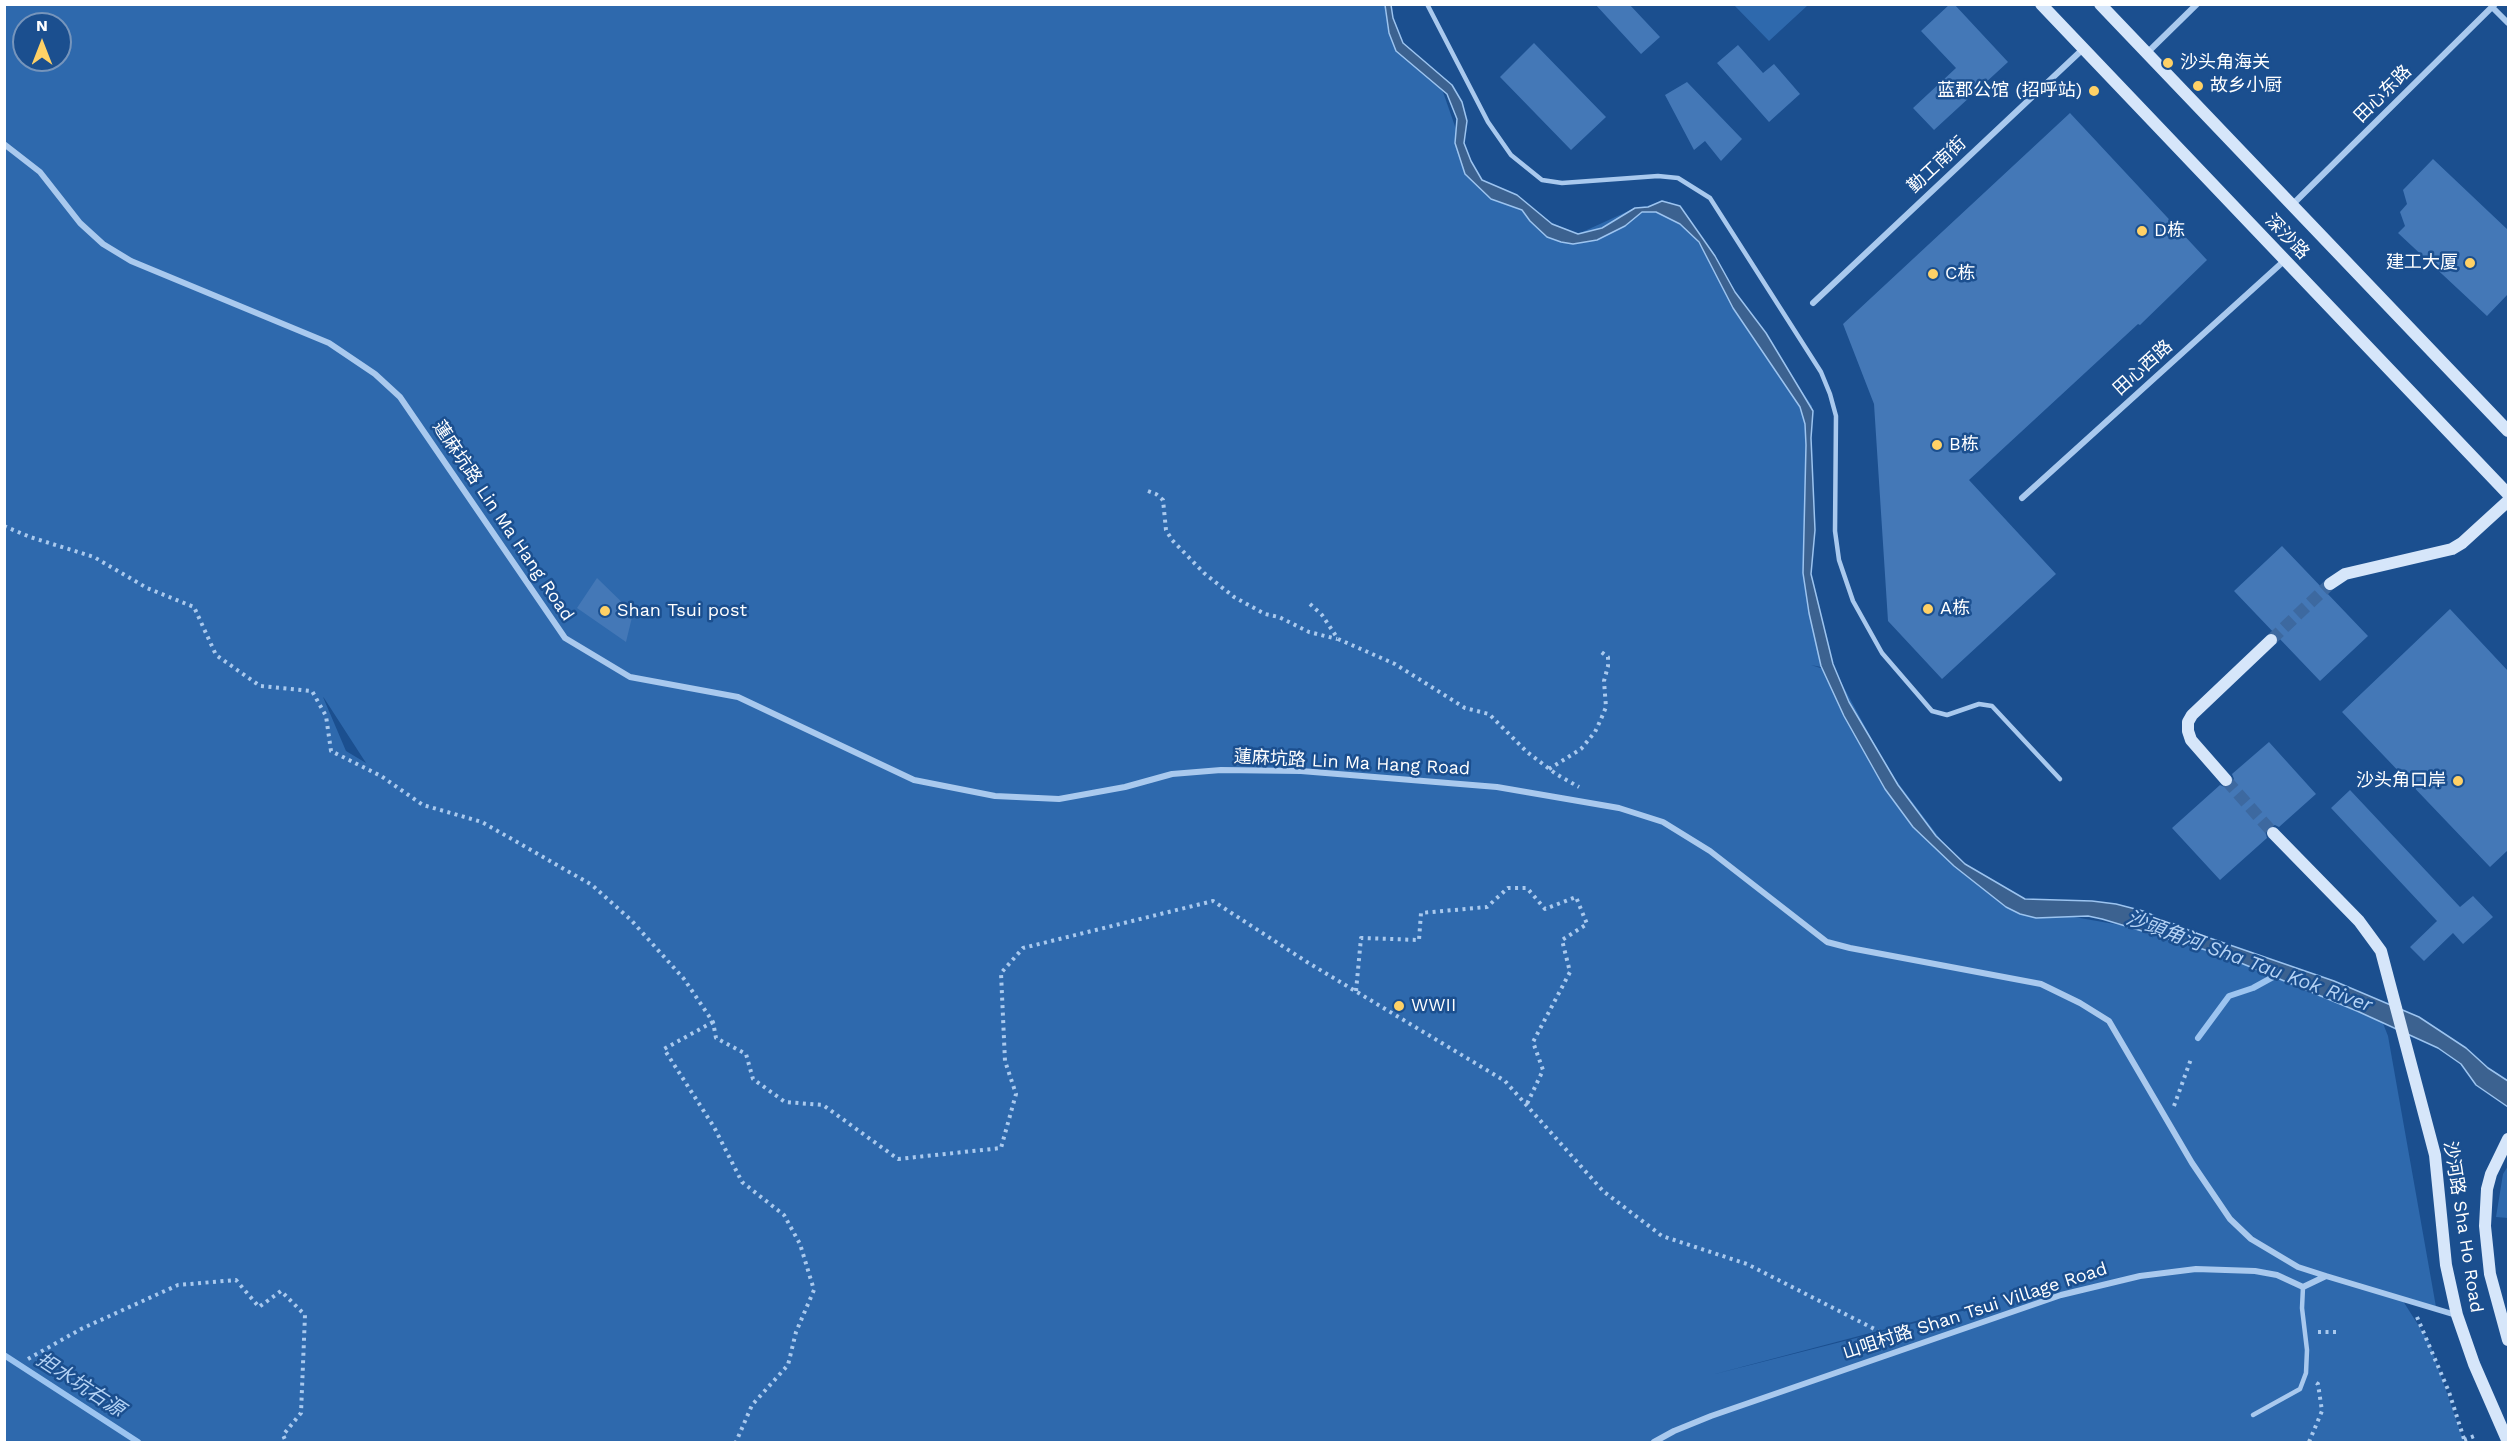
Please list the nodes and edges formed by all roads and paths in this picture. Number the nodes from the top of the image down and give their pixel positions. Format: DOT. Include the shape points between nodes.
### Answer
graph roads {
  1 [pos="1427,4"];
  2 [pos="2041,4"];
  3 [pos="2100,4"];
  4 [pos="2197,4"];
  5 [pos="2494,6"];
  6 [pos="2508,23"];
  7 [pos="2083,49"];
  8 [pos="2147,53"];
  9 [pos="4,144"];
  10 [pos="2292,205"];
  11 [pos="2284,260"];
  12 [pos="1813,303"];
  13 [pos="2508,431"];
  14 [pos="1148,490"];
  15 [pos="2508,494"];
  16 [pos="2022,498"];
  17 [pos="2508,501"];
  18 [pos="4,526"];
  19 [pos="2330,584"];
  20 [pos="1310,604"];
  21 [pos="1338,639"];
  22 [pos="2271,640"];
  23 [pos="1600,651"];
  24 [pos="1549,769"];
  25 [pos="2060,779"];
  26 [pos="2226,780"];
  27 [pos="1589,790"];
  28 [pos="2273,833"];
  29 [pos="1356,991"];
  30 [pos="713,1022"];
  31 [pos="2191,1059"];
  32 [pos="1527,1104"];
  33 [pos="2174,1107"];
  34 [pos="2507,1142"];
  35 [pos="2326,1276"];
  36 [pos="2303,1287"];
  37 [pos="2405,1299"];
  38 [pos="2457,1315"];
  39 [pos="2318,1332"];
  40 [pos="2337,1332"];
  41 [pos="2508,1340"];
  42 [pos="1910,1347"];
  43 [pos="28,1359"];
  44 [pos="2306,1373"];
  45 [pos="2253,1415"];
  46 [pos="2477,1435"];
  47 [pos="2464,1441"];
  48 [pos="286,1443"];
  49 [pos="736,1443"];
  50 [pos="1654,1443"];
  51 [pos="2309,1443"];
  52 [pos="2508,1443"];
  1 -- 25 [label="lane" via="1488,122 1511,155 1542,180 1562,183 1678,178 1710,198 1821,372 1830,394 1836,416 1835,531 1839,561 1853,601 1882,653 1932,711 1947,715 1979,704 1992,706"];
  2 -- 7 [label="main road, 深沙路"];
  3 -- 8 [label="main road, 深沙路"];
  4 -- 8 [label="street"];
  5 -- 6 [label="street"];
  5 -- 10 [label="street, 田心东路"];
  7 -- 11 [label="main road, 深沙路"];
  7 -- 12 [label="street, 勤工南街"];
  8 -- 10 [label="main road, 深沙路"];
  9 -- 35 [label="street, 蓮麻坑路 Lin Ma Hang Road" via="40,172 80,223 131,261 329,343 375,374 400,397 566,638 630,677 738,697 914,780 995,796 1059,799 1172,774 1302,771 1497,787 1618,808 1663,822 1710,851 1827,942 2041,984 2109,1021 2230,1220 2251,1239 2298,1267"];
  10 -- 13 [label="main road, 深沙路"];
  11 -- 15 [label="main road, 深沙路"];
  11 -- 16 [label="street, 田心西路"];
  14 -- 21 [label="path" via="1163,500 1166,530 1172,540 1234,597 1309,632"];
  17 -- 19 [label="main road" via="2452,549 2345,574"];
  18 -- 30 [label="path" via="94,557 147,588 194,607 216,655 260,686 312,691 326,716 331,751 381,776 423,806 482,822 592,885 631,920 684,979"];
  20 -- 21 [label="path"];
  21 -- 24 [label="path" via="1395,664 1465,708 1489,714"];
  22 -- 26 [label="main road" via="2188,722 2191,740"];
  23 -- 24 [label="path" via="1608,657 1604,681 1606,708 1595,732 1581,749"];
  24 -- 27 [label="path"];
  28 -- 38 [label="main road, 沙河路 Sha Ho Road" via="2359,921 2377,945 2435,1155 2446,1265"];
  29 -- 30 [label="path" via="1213,901 1023,948 1001,974 1005,1061 1016,1094 1001,1148 898,1159 822,1105 785,1102 753,1078 746,1053 716,1038"];
  29 -- 32 [label="path" via="1505,1081"];
  29 -- 32 [label="path" via="1361,938 1419,940 1421,913 1487,907 1508,888 1527,888 1545,909 1576,897 1587,924 1562,940 1570,972 1533,1042 1543,1070"];
  30 -- 49 [label="path" via="664,1049 714,1127 742,1182 784,1215 800,1244 814,1290 796,1332 788,1365 752,1405"];
  31 -- 33 [label="path"];
  32 -- 42 [label="path" via="1603,1191 1662,1236 1747,1264"];
  34 -- 41 [label="main road, 沙河路 Sha Ho Road" via="2487,1189 2485,1226 2490,1274"];
  35 -- 36 [label="street"];
  35 -- 37 [label="street"];
  36 -- 42 [label="street, 山咀村路 Shan Tsui Village Road" via="2277,1275 2255,1271 2196,1269 2150,1274 2082,1289"];
  36 -- 44 [label="lane"];
  37 -- 38 [label="street"];
  37 -- 47 [label="path" via="2429,1342"];
  38 -- 52 [label="main road, 沙河路 Sha Ho Road"];
  39 -- 40 [label="path"];
  42 -- 50 [label="street, 山咀村路 Shan Tsui Village Road" via="1711,1416"];
  43 -- 48 [label="path" via="81,1329 177,1285 236,1280 259,1307 281,1291 305,1315 301,1413 283,1435"];
  44 -- 45 [label="lane" via="2300,1389"];
  44 -- 51 [label="path" via="2318,1384 2322,1411"];
  46 -- 47 [label="path"];
}
